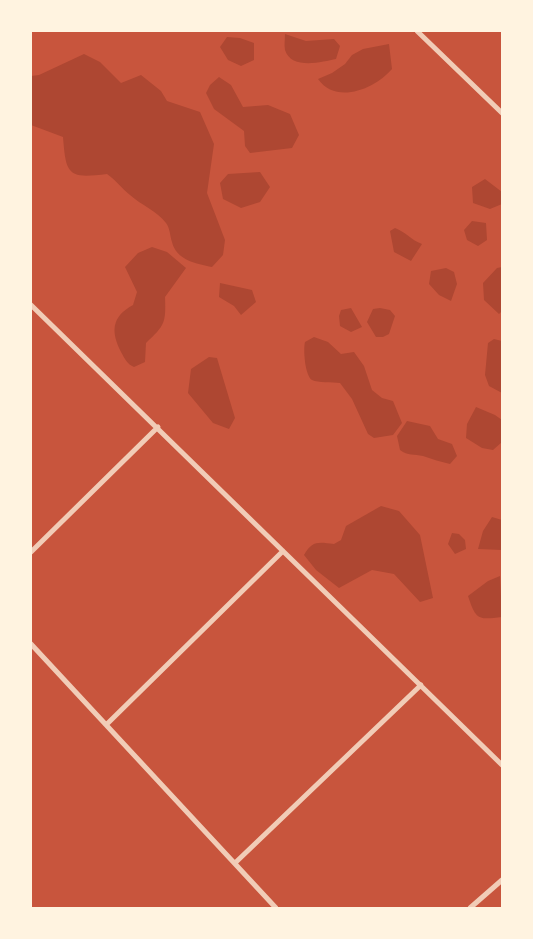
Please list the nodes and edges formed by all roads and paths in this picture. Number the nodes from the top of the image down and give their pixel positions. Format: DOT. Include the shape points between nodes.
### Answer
graph roads {
  1 [pos="417,31"];
  2 [pos="502,113"];
  3 [pos="31,305"];
  4 [pos="158,427"];
  5 [pos="283,551"];
  6 [pos="31,552"];
  7 [pos="31,644"];
  8 [pos="421,686"];
  9 [pos="106,724"];
  10 [pos="502,765"];
  11 [pos="235,863"];
  12 [pos="502,880"];
  13 [pos="276,908"];
  14 [pos="470,908"];
  1 -- 2 [label="street"];
  3 -- 4 [label="street"];
  4 -- 5 [label="street"];
  4 -- 6 [label="street"];
  5 -- 8 [label="street"];
  5 -- 9 [label="street"];
  7 -- 9 [label="street"];
  8 -- 10 [label="street"];
  8 -- 11 [label="street"];
  9 -- 11 [label="street"];
  11 -- 13 [label="street"];
  12 -- 14 [label="street"];
}
